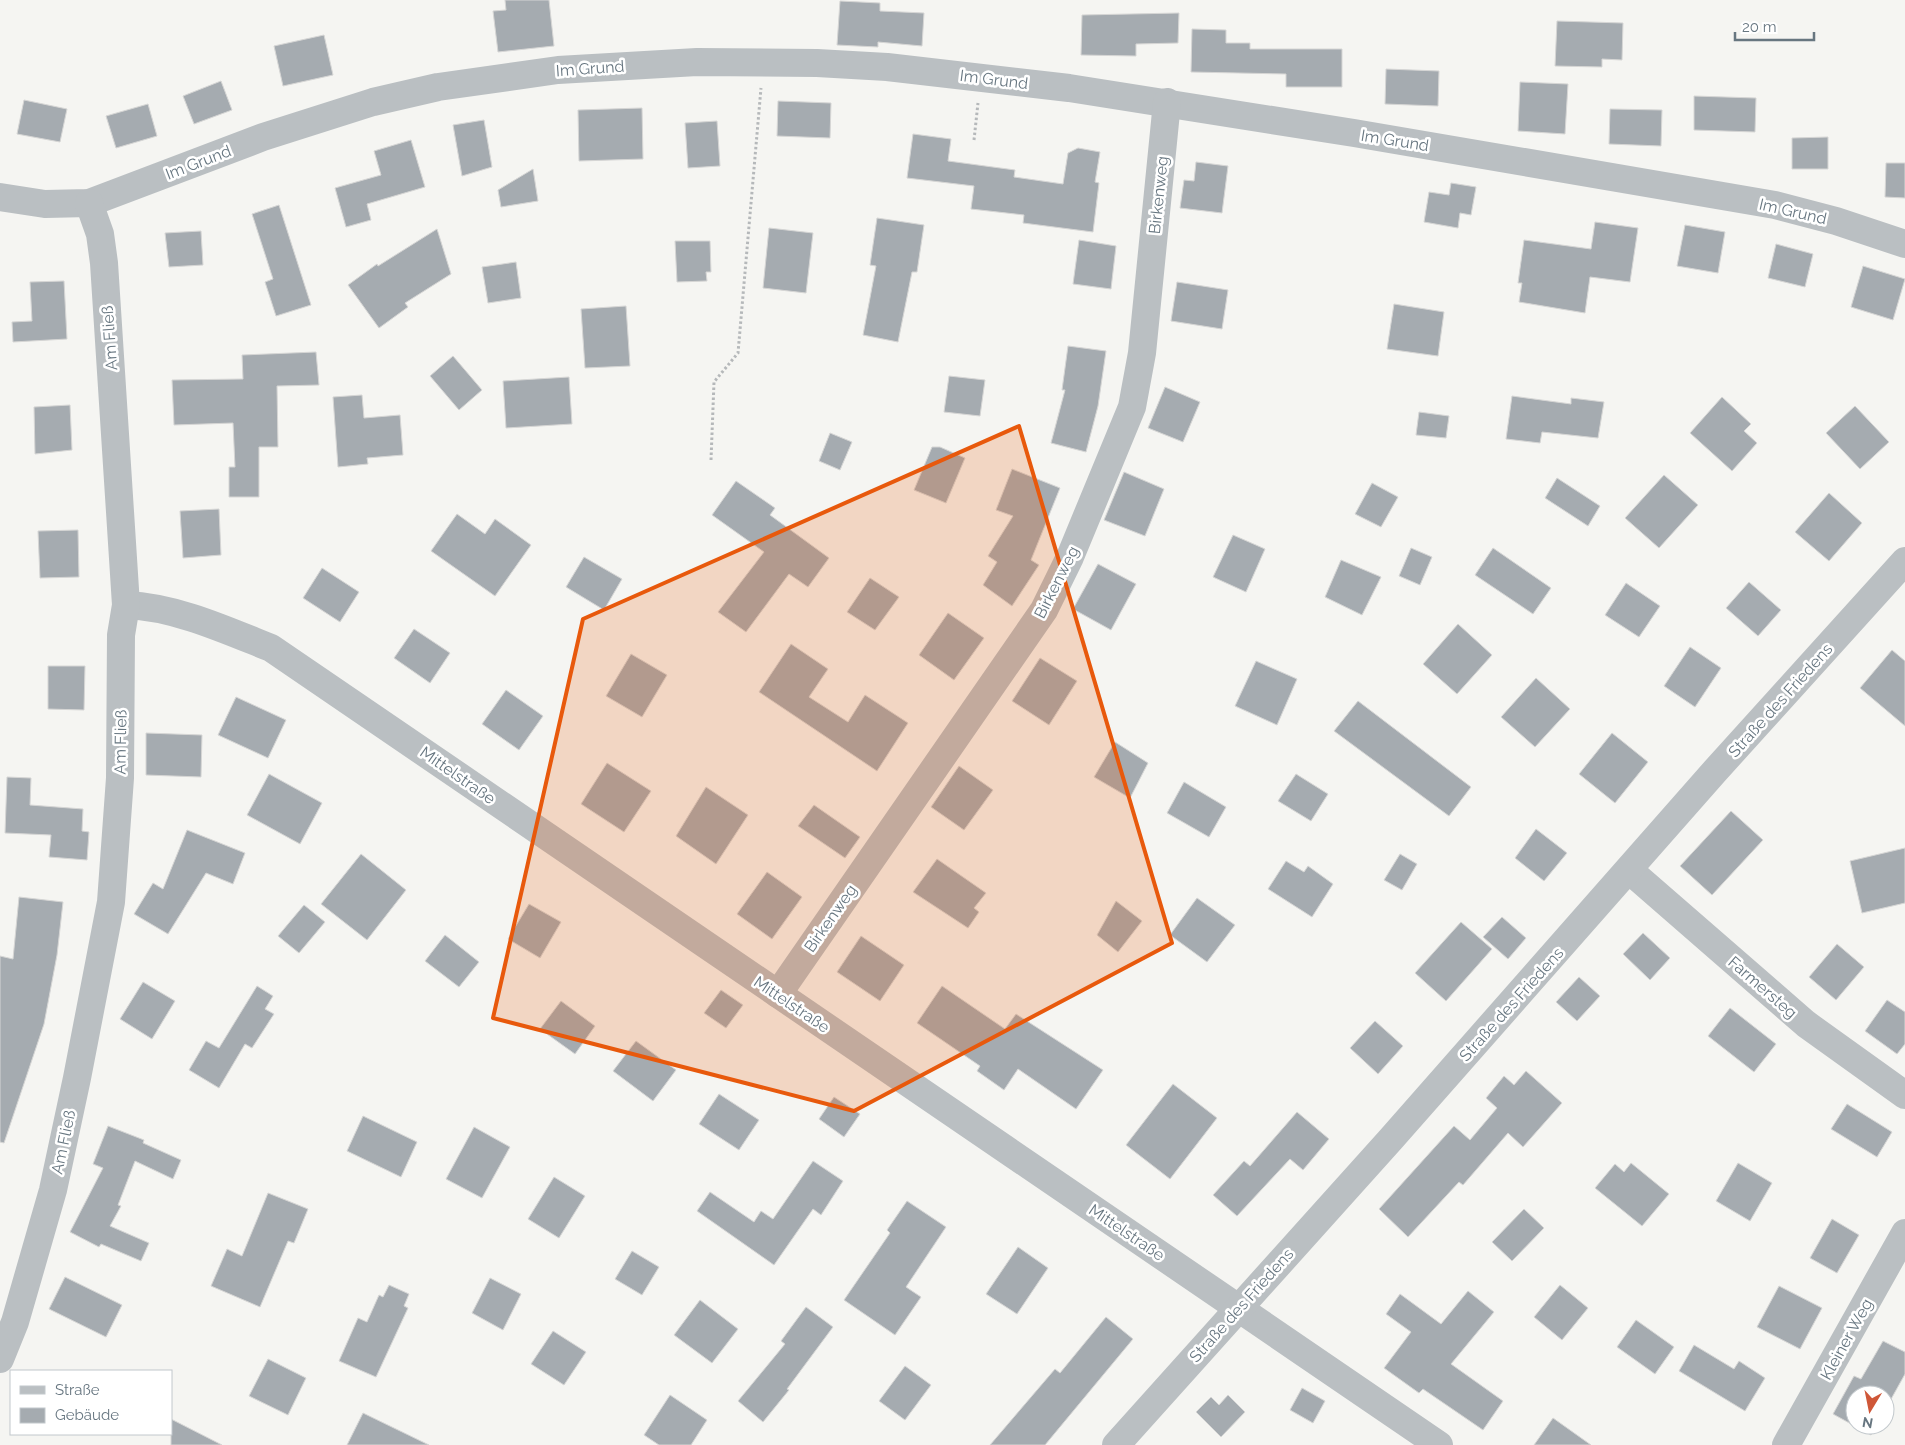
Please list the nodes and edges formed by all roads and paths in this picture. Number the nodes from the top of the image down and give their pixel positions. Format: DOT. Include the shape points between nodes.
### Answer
graph roads {
  1 [pos="763,63"];
  2 [pos="980,78"];
  3 [pos="1167,102"];
  4 [pos="974,140"];
  5 [pos="0,197"];
  6 [pos="90,203"];
  7 [pos="1905,244"];
  8 [pos="711,460"];
  9 [pos="1905,561"];
  10 [pos="126,605"];
  11 [pos="1630,870"];
  12 [pos="778,994"];
  13 [pos="1905,1095"];
  14 [pos="1905,1233"];
  15 [pos="1238,1308"];
  16 [pos="0,1359"];
  17 [pos="1116,1445"];
  18 [pos="1439,1445"];
  19 [pos="1786,1445"];
  1 -- 2 [label="street, Im Grund" via="887,67"];
  1 -- 6 [label="street, Im Grund" via="697,62 558,70 438,87 373,102 263,137"];
  1 -- 8 [label="path" via="738,353 714,382"];
  2 -- 3 [label="street, Im Grund"];
  2 -- 4 [label="path"];
  3 -- 7 [label="street, Im Grund" via="1775,205"];
  3 -- 12 [label="street, Birkenweg" via="1142,353 1132,407 1070,557 1044,610"];
  5 -- 6 [label="street" via="45,204"];
  6 -- 10 [label="street, Am Fließ" via="100,234 104,263"];
  9 -- 11 [label="street, Straße des Friedens"];
  10 -- 12 [label="street, Mittelstraße" via="187,617 271,648"];
  10 -- 16 [label="street, Am Fließ" via="120,635 120,768 111,902 53,1190 15,1322"];
  11 -- 13 [label="street, Farmersteg" via="1806,1024"];
  11 -- 15 [label="street, Straße des Friedens"];
  12 -- 15 [label="street, Mittelstraße"];
  14 -- 19 [label="street, Kleiner Weg"];
  15 -- 17 [label="street, Straße des Friedens"];
  15 -- 18 [label="street, Mittelstraße"];
}
